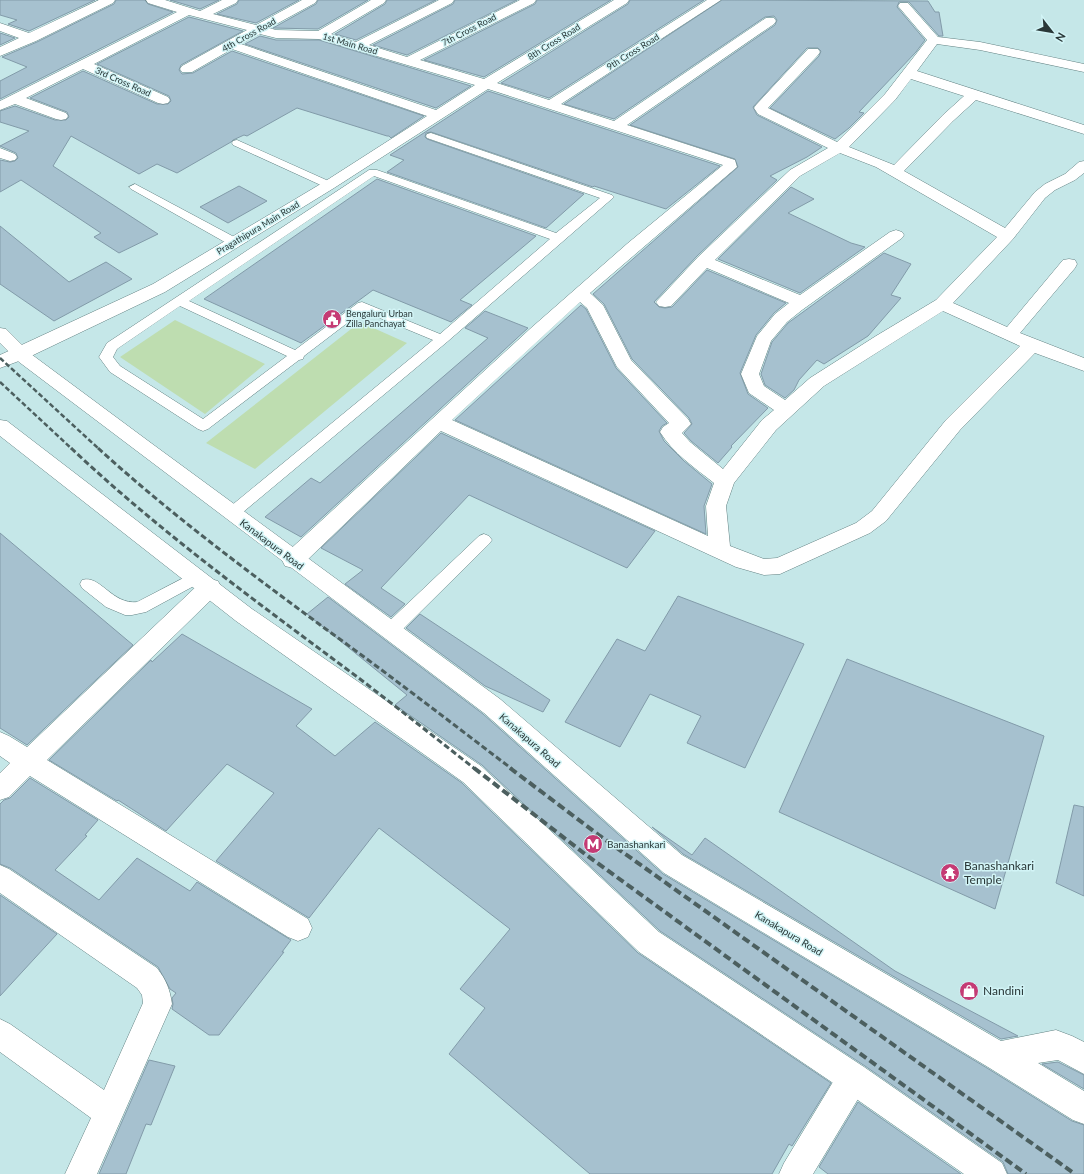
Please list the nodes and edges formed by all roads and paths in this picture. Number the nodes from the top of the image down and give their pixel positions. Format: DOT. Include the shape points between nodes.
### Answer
graph roads {
  1 [pos="109,0"];
  2 [pos="152,0"];
  3 [pos="232,0"];
  4 [pos="311,0"];
  5 [pos="353,0"];
  6 [pos="380,0"];
  7 [pos="448,0"];
  8 [pos="530,0"];
  9 [pos="623,0"];
  10 [pos="715,0"];
  11 [pos="904,6"];
  12 [pos="363,9"];
  13 [pos="188,12"];
  14 [pos="201,16"];
  15 [pos="770,21"];
  16 [pos="0,27"];
  17 [pos="258,30"];
  18 [pos="320,35"];
  19 [pos="31,38"];
  20 [pos="934,40"];
  21 [pos="231,45"];
  22 [pos="357,46"];
  23 [pos="0,52"];
  24 [pos="812,52"];
  25 [pos="409,61"];
  26 [pos="83,64"];
  27 [pos="1084,68"];
  28 [pos="187,70"];
  29 [pos="908,73"];
  30 [pos="486,84"];
  31 [pos="974,95"];
  32 [pos="15,99"];
  33 [pos="163,100"];
  34 [pos="550,105"];
  35 [pos="0,106"];
  36 [pos="438,115"];
  37 [pos="61,116"];
  38 [pos="616,126"];
  39 [pos="1084,130"];
  40 [pos="431,136"];
  41 [pos="237,143"];
  42 [pos="839,148"];
  43 [pos="1084,165"];
  44 [pos="895,172"];
  45 [pos="329,185"];
  46 [pos="135,187"];
  47 [pos="896,235"];
  48 [pos="1007,236"];
  49 [pos="558,238"];
  50 [pos="234,242"];
  51 [pos="704,261"];
  52 [pos="1069,264"];
  53 [pos="580,293"];
  54 [pos="179,301"];
  55 [pos="665,302"];
  56 [pos="802,302"];
  57 [pos="942,304"];
  58 [pos="0,333"];
  59 [pos="1009,335"];
  60 [pos="442,339"];
  61 [pos="1032,345"];
  62 [pos="298,356"];
  63 [pos="10,358"];
  64 [pos="1084,365"];
  65 [pos="786,410"];
  66 [pos="438,422"];
  67 [pos="0,426"];
  68 [pos="725,481"];
  69 [pos="231,514"];
  70 [pos="484,540"];
  71 [pos="720,550"];
  72 [pos="293,560"];
  73 [pos="204,582"];
  74 [pos="88,584"];
  75 [pos="390,631"];
  76 [pos="0,743"];
  77 [pos="28,762"];
  78 [pos="0,789"];
  79 [pos="0,878"];
  80 [pos="298,928"];
  81 [pos="0,1034"];
  82 [pos="999,1056"];
  83 [pos="1084,1059"];
  84 [pos="853,1078"];
  85 [pos="1084,1109"];
  86 [pos="110,1113"];
  87 [pos="81,1174"];
  88 [pos="795,1174"];
  89 [pos="991,1174"];
  1 -- 19 [label="street"];
  2 -- 13 [label="street, 1st Main Road"];
  3 -- 14 [label="street"];
  4 -- 17 [label="street, 4th Cross Road"];
  5 -- 12 [label="street"];
  6 -- 12 [label="street"];
  7 -- 22 [label="street"];
  8 -- 25 [label="street, 7th Cross Road"];
  9 -- 30 [label="street, 8th Cross Road"];
  10 -- 34 [label="street, 9th Cross Road"];
  11 -- 20 [label="street"];
  12 -- 18 [label="street"];
  13 -- 14 [label="street, 1st Main Road"];
  13 -- 26 [label="street"];
  14 -- 17 [label="street, 1st Main Road"];
  15 -- 38 [label="street"];
  16 -- 19 [label="street"];
  17 -- 18 [label="street, 1st Main Road" via="276,34"];
  17 -- 21 [label="street, 4th Cross Road"];
  18 -- 22 [label="street, 1st Main Road"];
  19 -- 23 [label="street"];
  20 -- 27 [label="street" via="980,46"];
  20 -- 29 [label="street"];
  21 -- 28 [label="street, 4th Cross Road"];
  21 -- 36 [label="street"];
  22 -- 25 [label="street, 1st Main Road"];
  24 -- 42 [label="street" via="761,109"];
  25 -- 30 [label="street, 1st Main Road"];
  26 -- 32 [label="street"];
  26 -- 33 [label="street, 3rd Cross Road"];
  29 -- 31 [label="street"];
  29 -- 42 [label="street" via="890,97"];
  30 -- 34 [label="street, 1st Main Road"];
  30 -- 36 [label="street, Pragathipura Main Road"];
  31 -- 39 [label="street"];
  31 -- 44 [label="street"];
  32 -- 35 [label="street"];
  32 -- 37 [label="street"];
  34 -- 38 [label="street, 1st Main Road"];
  36 -- 45 [label="street, Pragathipura Main Road"];
  38 -- 53 [label="street, 1st Main Road" via="726,161 730,163 730,168 650,232"];
  40 -- 49 [label="lane" via="608,197"];
  41 -- 45 [label="lane"];
  42 -- 44 [label="street"];
  42 -- 51 [label="street" via="795,173"];
  43 -- 48 [label="street" via="1073,175 1040,195"];
  44 -- 48 [label="street"];
  45 -- 50 [label="street, Pragathipura Main Road"];
  46 -- 50 [label="lane"];
  47 -- 56 [label="street"];
  48 -- 57 [label="street"];
  49 -- 54 [label="lane" via="373,172"];
  49 -- 60 [label="lane"];
  50 -- 63 [label="street, Pragathipura Main Road" via="159,288"];
  51 -- 55 [label="street"];
  51 -- 56 [label="street"];
  52 -- 59 [label="street"];
  53 -- 66 [label="street"];
  53 -- 68 [label="street" via="594,305 623,363 681,424 670,432 683,447"];
  54 -- 62 [label="lane"];
  54 -- 62 [label="lane" via="112,346 106,357 115,369 203,426"];
  56 -- 65 [label="street" via="781,318 763,340 750,374 756,388"];
  57 -- 59 [label="street"];
  57 -- 65 [label="street" via="818,382"];
  58 -- 63 [label="street, Kanakapura Road"];
  59 -- 61 [label="street"];
  60 -- 62 [label="lane" via="362,306"];
  60 -- 69 [label="lane"];
  61 -- 64 [label="street"];
  61 -- 71 [label="street" via="953,425 879,516 863,528 780,566 764,567"];
  63 -- 69 [label="street, Kanakapura Road"];
  65 -- 68 [label="street" via="769,425"];
  66 -- 71 [label="street"];
  66 -- 72 [label="street"];
  67 -- 73 [label="street"];
  68 -- 71 [label="street" via="716,506"];
  69 -- 72 [label="street, Kanakapura Road"];
  70 -- 75 [label="lane"];
  72 -- 75 [label="street, Kanakapura Road"];
  73 -- 74 [label="lane" via="130,610 120,608"];
  73 -- 77 [label="street"];
  73 -- 84 [label="street" via="244,615 472,774 649,942"];
  75 -- 82 [label="street, Kanakapura Road" via="492,706 672,864"];
  76 -- 77 [label="street"];
  77 -- 78 [label="street"];
  77 -- 80 [label="street"];
  79 -- 86 [label="street" via="147,978 156,990 158,1004"];
  81 -- 86 [label="street"];
  82 -- 83 [label="street" via="1056,1045"];
  82 -- 85 [label="street, Kanakapura Road"];
  84 -- 88 [label="street"];
  84 -- 89 [label="street"];
  86 -- 87 [label="street"];
}
